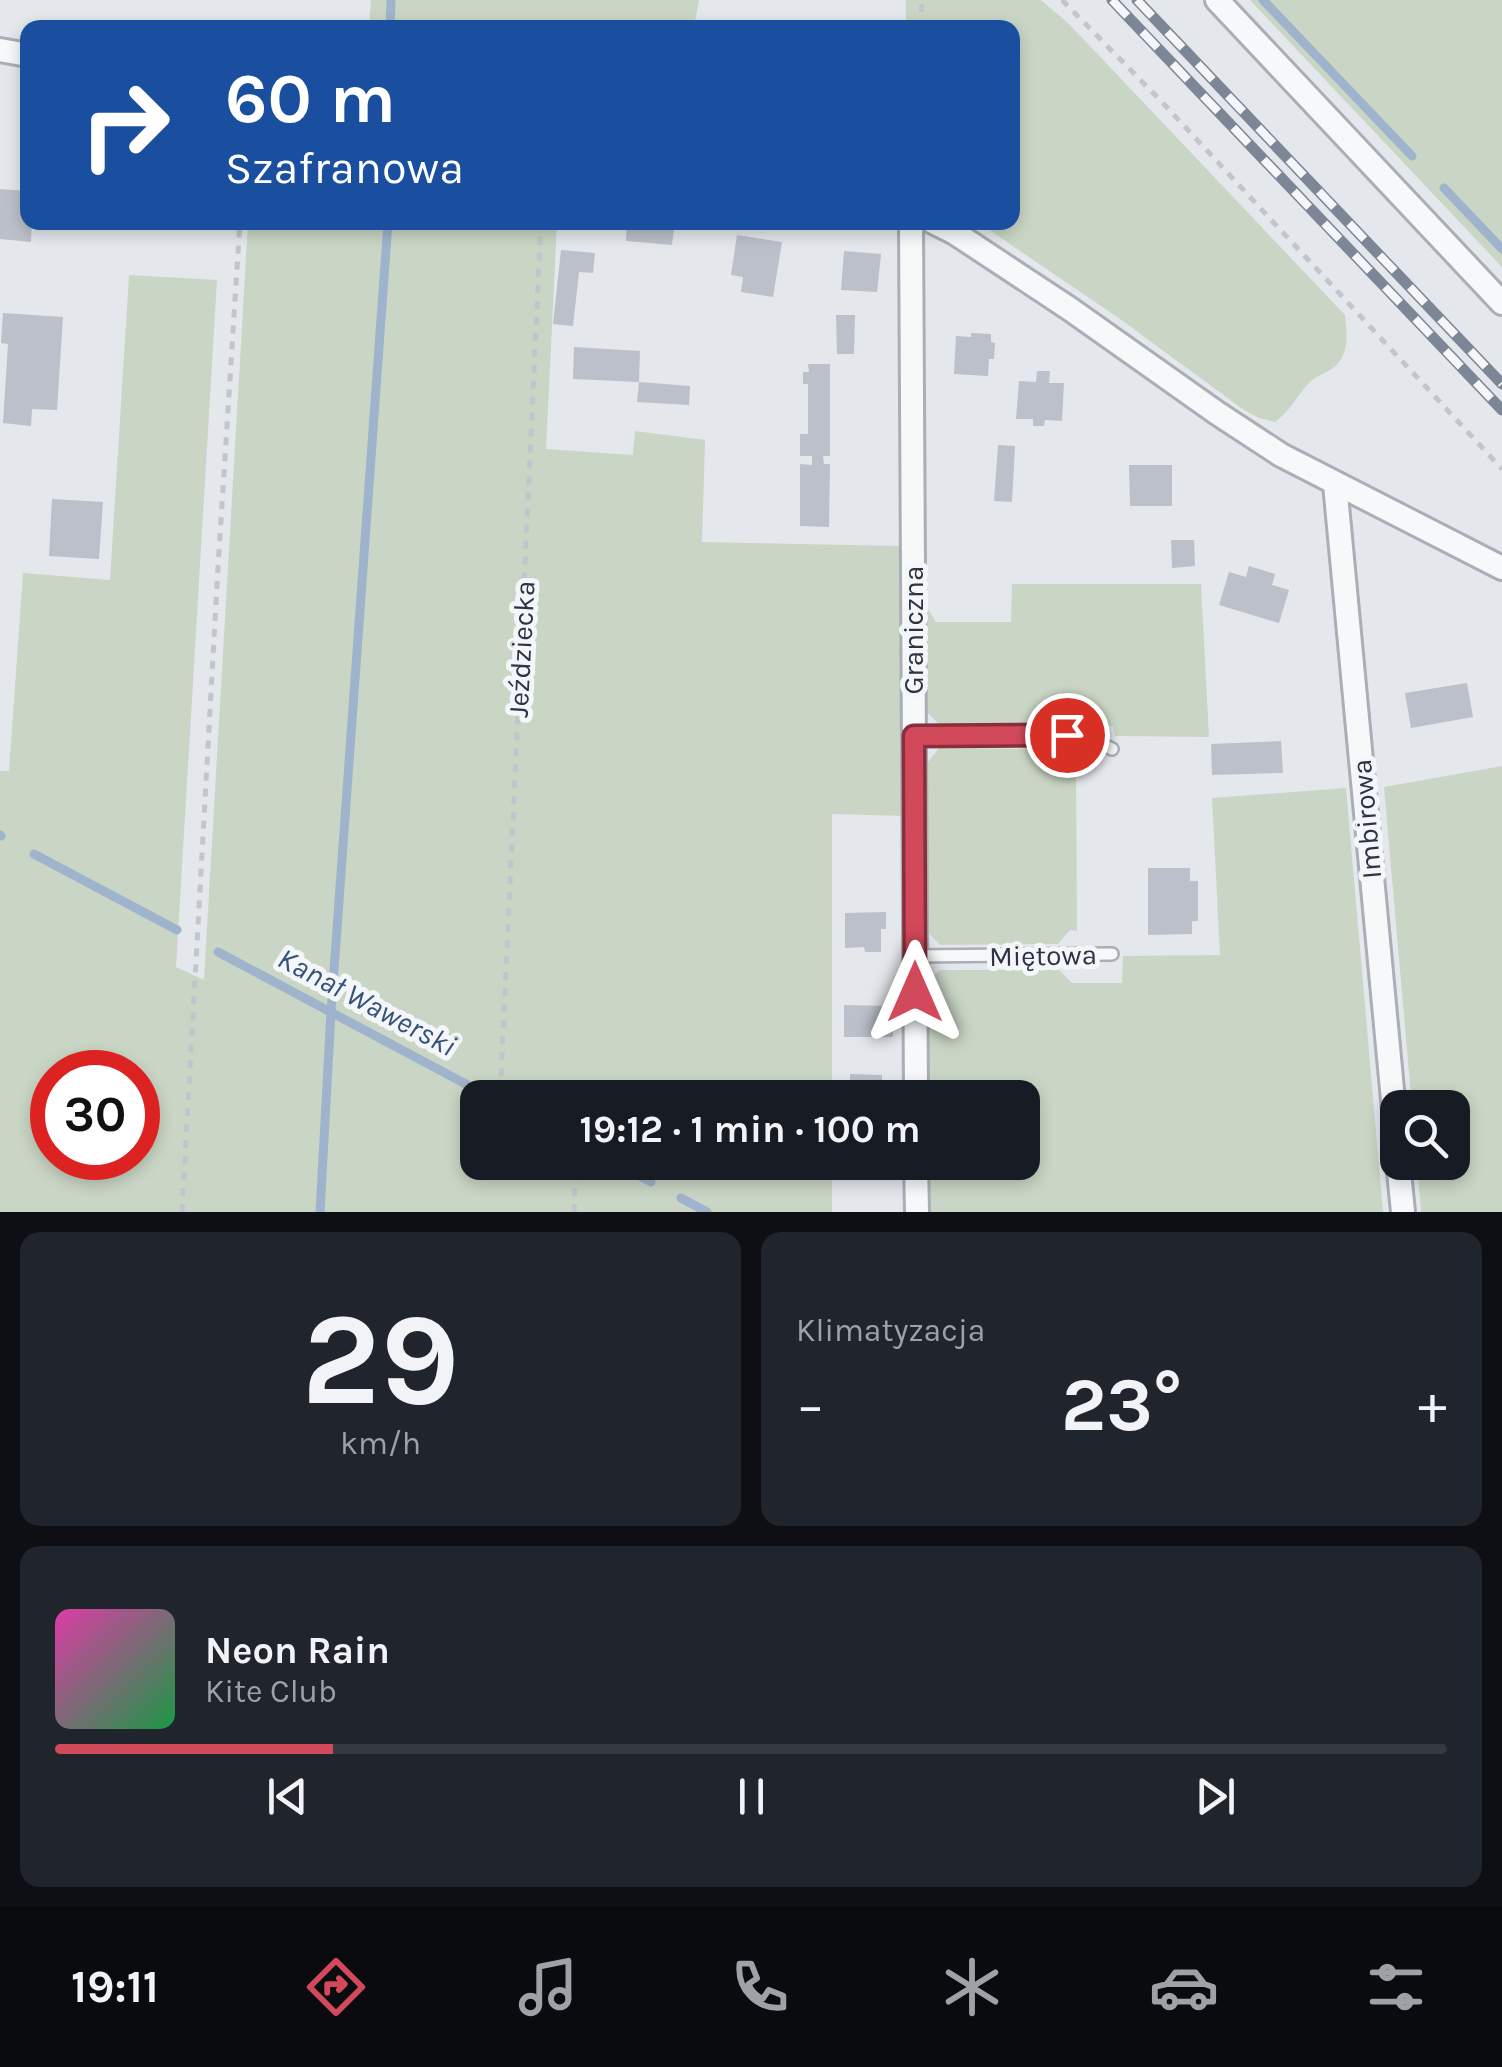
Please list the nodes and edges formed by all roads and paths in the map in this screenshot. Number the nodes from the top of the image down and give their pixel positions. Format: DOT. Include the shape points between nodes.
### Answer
graph roads {
  1 [pos="1062,0"];
  2 [pos="1218,0"];
  3 [pos="239,230"];
  4 [pos="541,230"];
  5 [pos="911,230"];
  6 [pos="949,230"];
  7 [pos="1502,303"];
  8 [pos="1502,469"];
  9 [pos="1335,484"];
  10 [pos="1502,568"];
  11 [pos="914,736"];
  12 [pos="1112,749"];
  13 [pos="1112,954"];
  14 [pos="915,956"];
  15 [pos="501,1076"];
  16 [pos="916,1080"];
  17 [pos="1392,1090"];
  18 [pos="575,1180"];
  19 [pos="916,1180"];
  20 [pos="1400,1180"];
  21 [pos="182,1212"];
  22 [pos="574,1212"];
  23 [pos="917,1212"];
  24 [pos="1403,1212"];
  1 -- 8 [label="path"];
  2 -- 7 [label="street"];
  3 -- 21 [label="path"];
  4 -- 15 [label="path, Jeździecka"];
  5 -- 11 [label="street, Graniczna"];
  6 -- 9 [label="street" via="1217,413"];
  9 -- 10 [label="street"];
  9 -- 17 [label="street, Imbirowa"];
  11 -- 12 [label="lane" via="1067,735"];
  11 -- 14 [label="street, Graniczna"];
  13 -- 14 [label="lane, Miętowa"];
  14 -- 16 [label="street, Graniczna"];
  18 -- 22 [label="path"];
  19 -- 23 [label="street"];
  20 -- 24 [label="street"];
}
